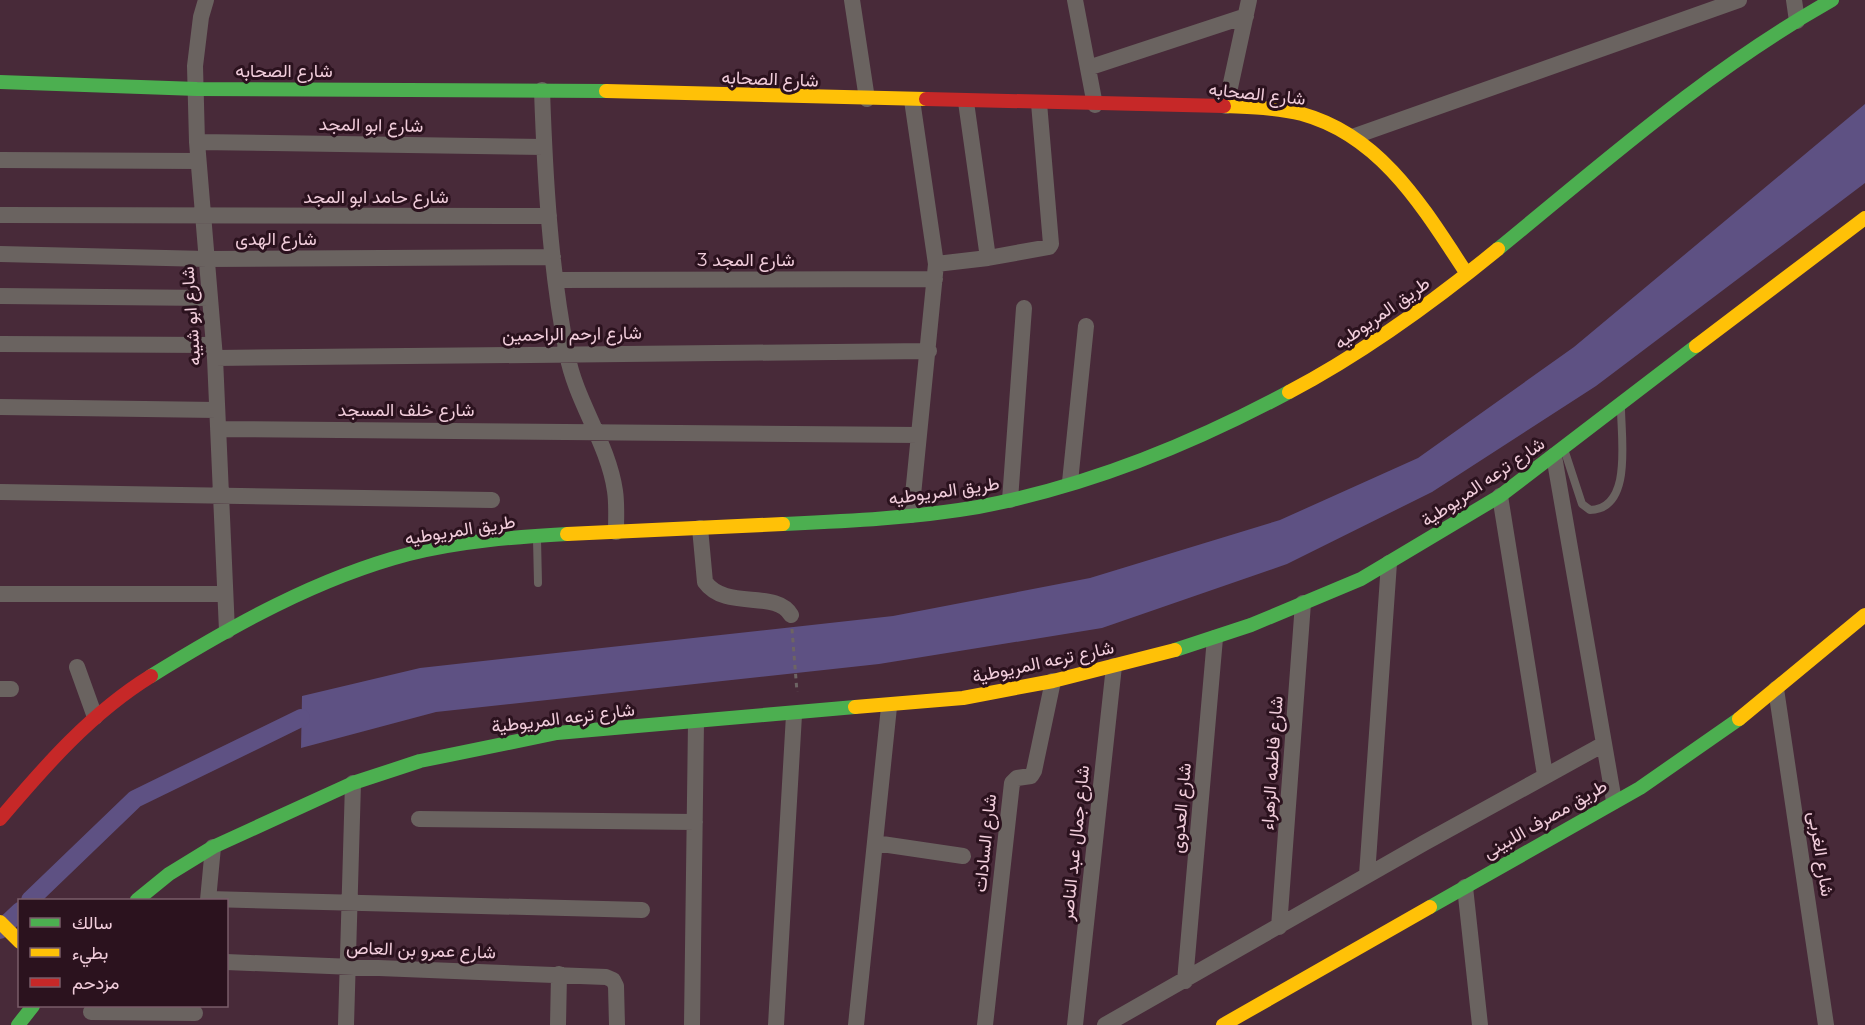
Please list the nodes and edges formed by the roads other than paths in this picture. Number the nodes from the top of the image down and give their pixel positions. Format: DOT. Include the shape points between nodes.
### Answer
graph roads {
  1 [pos="206,0"];
  2 [pos="852,0"];
  3 [pos="1077,0"];
  4 [pos="1738,0"];
  5 [pos="1794,0"];
  6 [pos="1826,1"];
  7 [pos="1247,8"];
  8 [pos="1797,21"];
  9 [pos="1088,68"];
  10 [pos="0,82"];
  11 [pos="197,89"];
  12 [pos="542,90"];
  13 [pos="867,99"];
  14 [pos="912,100"];
  15 [pos="966,102"];
  16 [pos="1039,104"];
  17 [pos="1095,105"];
  18 [pos="1226,106"];
  19 [pos="1355,136"];
  20 [pos="197,142"];
  21 [pos="544,147"];
  22 [pos="0,160"];
  23 [pos="198,161"];
  24 [pos="0,215"];
  25 [pos="549,216"];
  26 [pos="203,217"];
  27 [pos="1865,219"];
  28 [pos="0,254"];
  29 [pos="553,257"];
  30 [pos="988,258"];
  31 [pos="207,259"];
  32 [pos="935,272"];
  33 [pos="1467,274"];
  34 [pos="557,280"];
  35 [pos="0,296"];
  36 [pos="210,298"];
  37 [pos="1024,308"];
  38 [pos="1086,326"];
  39 [pos="0,344"];
  40 [pos="929,351"];
  41 [pos="214,352"];
  42 [pos="567,354"];
  43 [pos="1621,405"];
  44 [pos="0,408"];
  45 [pos="217,410"];
  46 [pos="218,429"];
  47 [pos="594,430"];
  48 [pos="919,435"];
  49 [pos="1559,452"];
  50 [pos="1070,482"];
  51 [pos="0,492"];
  52 [pos="219,495"];
  53 [pos="1500,496"];
  54 [pos="492,500"];
  55 [pos="1010,500"];
  56 [pos="911,515"];
  57 [pos="700,528"];
  58 [pos="616,532"];
  59 [pos="537,537"];
  60 [pos="1389,563"];
  61 [pos="538,583"];
  62 [pos="0,594"];
  63 [pos="224,594"];
  64 [pos="1304,603"];
  65 [pos="791,615"];
  66 [pos="1865,615"];
  67 [pos="226,631"];
  68 [pos="1215,638"];
  69 [pos="1114,666"];
  70 [pos="77,667"];
  71 [pos="1053,681"];
  72 [pos="1776,689"];
  73 [pos="889,707"];
  74 [pos="794,715"];
  75 [pos="95,717"];
  76 [pos="696,722"];
  77 [pos="1604,744"];
  78 [pos="1545,776"];
  79 [pos="353,783"];
  80 [pos="1614,801"];
  81 [pos="0,819"];
  82 [pos="419,819"];
  83 [pos="695,822"];
  84 [pos="875,843"];
  85 [pos="213,847"];
  86 [pos="963,856"];
  87 [pos="1367,875"];
  88 [pos="1466,886"];
  89 [pos="138,899"];
  90 [pos="208,899"];
  91 [pos="228,900"];
  92 [pos="351,902"];
  93 [pos="642,910"];
  94 [pos="0,922"];
  95 [pos="1279,927"];
  96 [pos="18,940"];
  97 [pos="228,962"];
  98 [pos="349,966"];
  99 [pos="559,975"];
  100 [pos="1185,981"];
  101 [pos="32,1007"];
  102 [pos="91,1012"];
  103 [pos="195,1015"];
  104 [pos="18,1025"];
  105 [pos="346,1025"];
  106 [pos="558,1025"];
  107 [pos="616,1025"];
  108 [pos="692,1025"];
  109 [pos="776,1025"];
  110 [pos="856,1025"];
  111 [pos="985,1025"];
  112 [pos="1075,1025"];
  113 [pos="1105,1025"];
  114 [pos="1223,1025"];
  115 [pos="1480,1025"];
  116 [pos="1826,1025"];
  1 -- 11 [label="street, شارع ابو شيبه" via="196,56"];
  2 -- 13 [label="street"];
  3 -- 9 [label="street"];
  4 -- 19 [label="street"];
  5 -- 8 [label="street"];
  6 -- 8 [label="street, طريق المريوطيه"];
  7 -- 9 [label="street"];
  7 -- 18 [label="street"];
  8 -- 33 [label="street, طريق المريوطيه" via="1659,115"];
  9 -- 17 [label="street"];
  10 -- 11 [label="street, شارع الصحابه"];
  11 -- 12 [label="street, شارع الصحابه"];
  11 -- 20 [label="street, شارع ابو شيبه"];
  12 -- 13 [label="street, شارع الصحابه"];
  12 -- 21 [label="street"];
  13 -- 14 [label="street, شارع الصحابه"];
  14 -- 15 [label="street, شارع الصحابه"];
  14 -- 32 [label="street"];
  15 -- 16 [label="street, شارع الصحابه"];
  15 -- 30 [label="street"];
  16 -- 17 [label="street, شارع الصحابه"];
  16 -- 30 [label="street, شارع المجد 3" via="1051,244"];
  17 -- 18 [label="street, شارع الصحابه"];
  18 -- 19 [label="street, شارع الصحابه" via="1304,115"];
  19 -- 33 [label="street, شارع الصحابه" via="1406,184"];
  20 -- 21 [label="street, شارع ابو المجد"];
  20 -- 23 [label="street, شارع ابو شيبه"];
  21 -- 25 [label="street"];
  22 -- 23 [label="street"];
  23 -- 26 [label="street, شارع ابو شيبه"];
  24 -- 26 [label="street, شارع حامد ابو المجد"];
  25 -- 26 [label="street, شارع حامد ابو المجد"];
  25 -- 29 [label="street"];
  26 -- 31 [label="street, شارع ابو شيبه"];
  27 -- 43 [label="street, شارع ترعه المريوطية"];
  28 -- 31 [label="street, شارع الهدى"];
  29 -- 31 [label="street, شارع الهدى"];
  29 -- 34 [label="street"];
  30 -- 32 [label="street, شارع المجد 3"];
  31 -- 36 [label="street, شارع ابو شيبه"];
  32 -- 34 [label="street, شارع المجد 3"];
  32 -- 40 [label="street"];
  33 -- 50 [label="street, طريق المريوطيه" via="1372,345 1304,387 1195,438"];
  34 -- 42 [label="street"];
  35 -- 36 [label="street"];
  36 -- 41 [label="street, شارع ابو شيبه"];
  37 -- 55 [label="street"];
  38 -- 50 [label="street"];
  39 -- 41 [label="street, شارع ارحم الراحمين"];
  40 -- 42 [label="street, شارع ارحم الراحمين"];
  40 -- 48 [label="street"];
  41 -- 42 [label="street, شارع ارحم الراحمين"];
  41 -- 45 [label="street, شارع ابو شيبه"];
  42 -- 47 [label="street"];
  43 -- 49 [label="street, شارع ترعه المريوطية"];
  43 -- 49 [label="lane" via="1621,478 1618,492 1609,504 1600,510 1590,510 1582,504"];
  44 -- 45 [label="street"];
  45 -- 46 [label="street, شارع ابو شيبه"];
  46 -- 47 [label="street, شارع خلف المسجد"];
  46 -- 52 [label="street, شارع ابو شيبه"];
  47 -- 48 [label="street, شارع خلف المسجد"];
  47 -- 58 [label="street" via="615,491"];
  48 -- 56 [label="street"];
  49 -- 53 [label="street, شارع ترعه المريوطية"];
  49 -- 77 [label="street"];
  50 -- 55 [label="street, طريق المريوطيه"];
  51 -- 52 [label="street"];
  52 -- 54 [label="street"];
  52 -- 63 [label="street, شارع ابو شيبه"];
  53 -- 60 [label="street, شارع ترعه المريوطية"];
  53 -- 78 [label="street"];
  55 -- 56 [label="street, طريق المريوطيه"];
  56 -- 57 [label="street, طريق المريوطيه"];
  57 -- 58 [label="street, طريق المريوطيه"];
  57 -- 65 [label="street" via="705,582 709,588 724,597 781,604"];
  58 -- 59 [label="street, طريق المريوطيه"];
  59 -- 61 [label="lane"];
  59 -- 67 [label="street, طريق المريوطيه" via="440,548 396,558 274,605"];
  60 -- 64 [label="street, شارع ترعه المريوطية"];
  60 -- 87 [label="street"];
  62 -- 63 [label="street"];
  63 -- 67 [label="street, شارع ابو شيبه"];
  64 -- 68 [label="street, شارع ترعه المريوطية"];
  64 -- 95 [label="street, شارع فاطمه الزهراء"];
  66 -- 72 [label="street, طريق مصرف اللبينى"];
  67 -- 75 [label="street, طريق المريوطيه" via="154,674"];
  68 -- 69 [label="street, شارع ترعه المريوطية"];
  68 -- 100 [label="street, شارع العدوى"];
  69 -- 71 [label="street, شارع ترعه المريوطية"];
  69 -- 112 [label="street, شارع جمال عبد الناصر"];
  70 -- 75 [label="street"];
  71 -- 73 [label="street, شارع ترعه المريوطية"];
  71 -- 111 [label="street, شارع السادات" via="1034,771 1012,783"];
  72 -- 80 [label="street, طريق مصرف اللبينى" via="1640,788"];
  72 -- 116 [label="street, شارع الغربى"];
  73 -- 74 [label="street, شارع ترعه المريوطية"];
  73 -- 84 [label="street"];
  74 -- 76 [label="street, شارع ترعه المريوطية"];
  74 -- 109 [label="street"];
  75 -- 81 [label="street, طريق المريوطيه" via="68,741"];
  76 -- 79 [label="street, شارع ترعه المريوطية" via="557,733 488,745 420,761"];
  76 -- 83 [label="street"];
  77 -- 78 [label="street, طريق مصرف اللبينى"];
  77 -- 80 [label="street"];
  78 -- 87 [label="street, طريق مصرف اللبينى"];
  79 -- 85 [label="street, شارع ترعه المريوطية"];
  79 -- 92 [label="street"];
  80 -- 88 [label="street, طريق مصرف اللبينى"];
  82 -- 83 [label="street"];
  83 -- 108 [label="street"];
  84 -- 86 [label="street"];
  84 -- 110 [label="street"];
  85 -- 89 [label="street, شارع ترعه المريوطية"];
  85 -- 90 [label="street"];
  87 -- 95 [label="street, طريق مصرف اللبينى"];
  88 -- 114 [label="street, طريق مصرف اللبينى"];
  88 -- 115 [label="street"];
  91 -- 92 [label="street"];
  92 -- 93 [label="street"];
  92 -- 98 [label="street"];
  94 -- 96 [label="street"];
  95 -- 100 [label="street, طريق مصرف اللبينى"];
  97 -- 98 [label="street, شارع عمرو بن العاص"];
  98 -- 99 [label="street, شارع عمرو بن العاص"];
  98 -- 105 [label="street"];
  99 -- 106 [label="street"];
  99 -- 107 [label="street, شارع عمرو بن العاص" via="613,980"];
  100 -- 113 [label="street, طريق مصرف اللبينى"];
  101 -- 104 [label="street"];
  102 -- 103 [label="street"];
}
